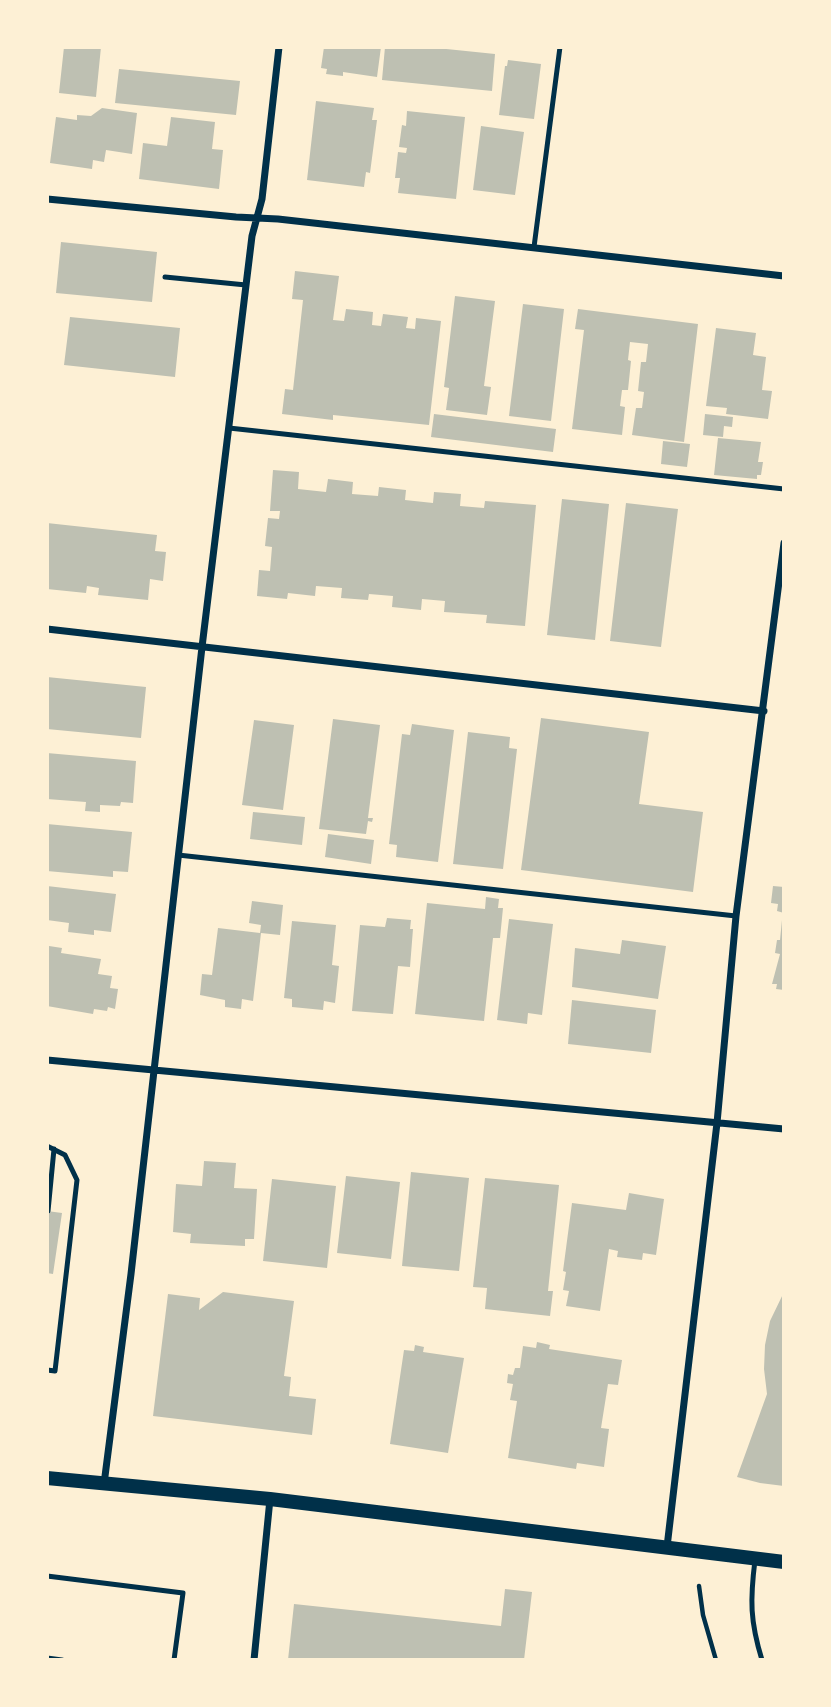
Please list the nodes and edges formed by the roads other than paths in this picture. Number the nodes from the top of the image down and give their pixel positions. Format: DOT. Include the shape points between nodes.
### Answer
graph roads {
  1 [pos="279,47"];
  2 [pos="560,47"];
  3 [pos="47,199"];
  4 [pos="257,217"];
  5 [pos="534,247"];
  6 [pos="784,276"];
  7 [pos="165,277"];
  8 [pos="246,285"];
  9 [pos="229,428"];
  10 [pos="784,489"];
  11 [pos="784,542"];
  12 [pos="47,629"];
  13 [pos="774,632"];
  14 [pos="784,633"];
  15 [pos="202,647"];
  16 [pos="764,711"];
  17 [pos="178,855"];
  18 [pos="736,916"];
  19 [pos="47,1060"];
  20 [pos="154,1072"];
  21 [pos="716,1124"];
  22 [pos="784,1129"];
  23 [pos="47,1146"];
  24 [pos="54,1149"];
  25 [pos="48,1212"];
  26 [pos="47,1370"];
  27 [pos="47,1478"];
  28 [pos="104,1485"];
  29 [pos="270,1499"];
  30 [pos="667,1547"];
  31 [pos="755,1558"];
  32 [pos="784,1562"];
  33 [pos="47,1576"];
  34 [pos="47,1658"];
  35 [pos="62,1660"];
  36 [pos="174,1660"];
  37 [pos="254,1660"];
  38 [pos="762,1660"];
  1 -- 4 [label="street"];
  2 -- 5 [label="lane"];
  3 -- 4 [label="street"];
  4 -- 5 [label="street"];
  4 -- 8 [label="street"];
  5 -- 6 [label="street"];
  7 -- 8 [label="lane"];
  8 -- 9 [label="street"];
  9 -- 10 [label="lane"];
  9 -- 15 [label="street"];
  11 -- 13 [label="street"];
  12 -- 15 [label="street"];
  13 -- 14 [label="street"];
  13 -- 16 [label="street"];
  15 -- 16 [label="street"];
  15 -- 17 [label="street"];
  16 -- 18 [label="street"];
  17 -- 18 [label="lane"];
  17 -- 20 [label="street"];
  18 -- 21 [label="street"];
  19 -- 20 [label="street"];
  20 -- 21 [label="street"];
  20 -- 28 [label="street"];
  21 -- 22 [label="street"];
  21 -- 30 [label="street"];
  23 -- 24 [label="lane"];
  24 -- 25 [label="lane"];
  24 -- 26 [label="lane" via="65,1155 77,1180 55,1371"];
  27 -- 28 [label="main road"];
  28 -- 29 [label="main road"];
  29 -- 30 [label="main road"];
  29 -- 37 [label="street"];
  30 -- 31 [label="main road"];
  31 -- 32 [label="main road"];
  31 -- 38 [label="lane" via="750,1605"];
  33 -- 36 [label="lane" via="183,1593"];
  34 -- 35 [label="lane"];
}
